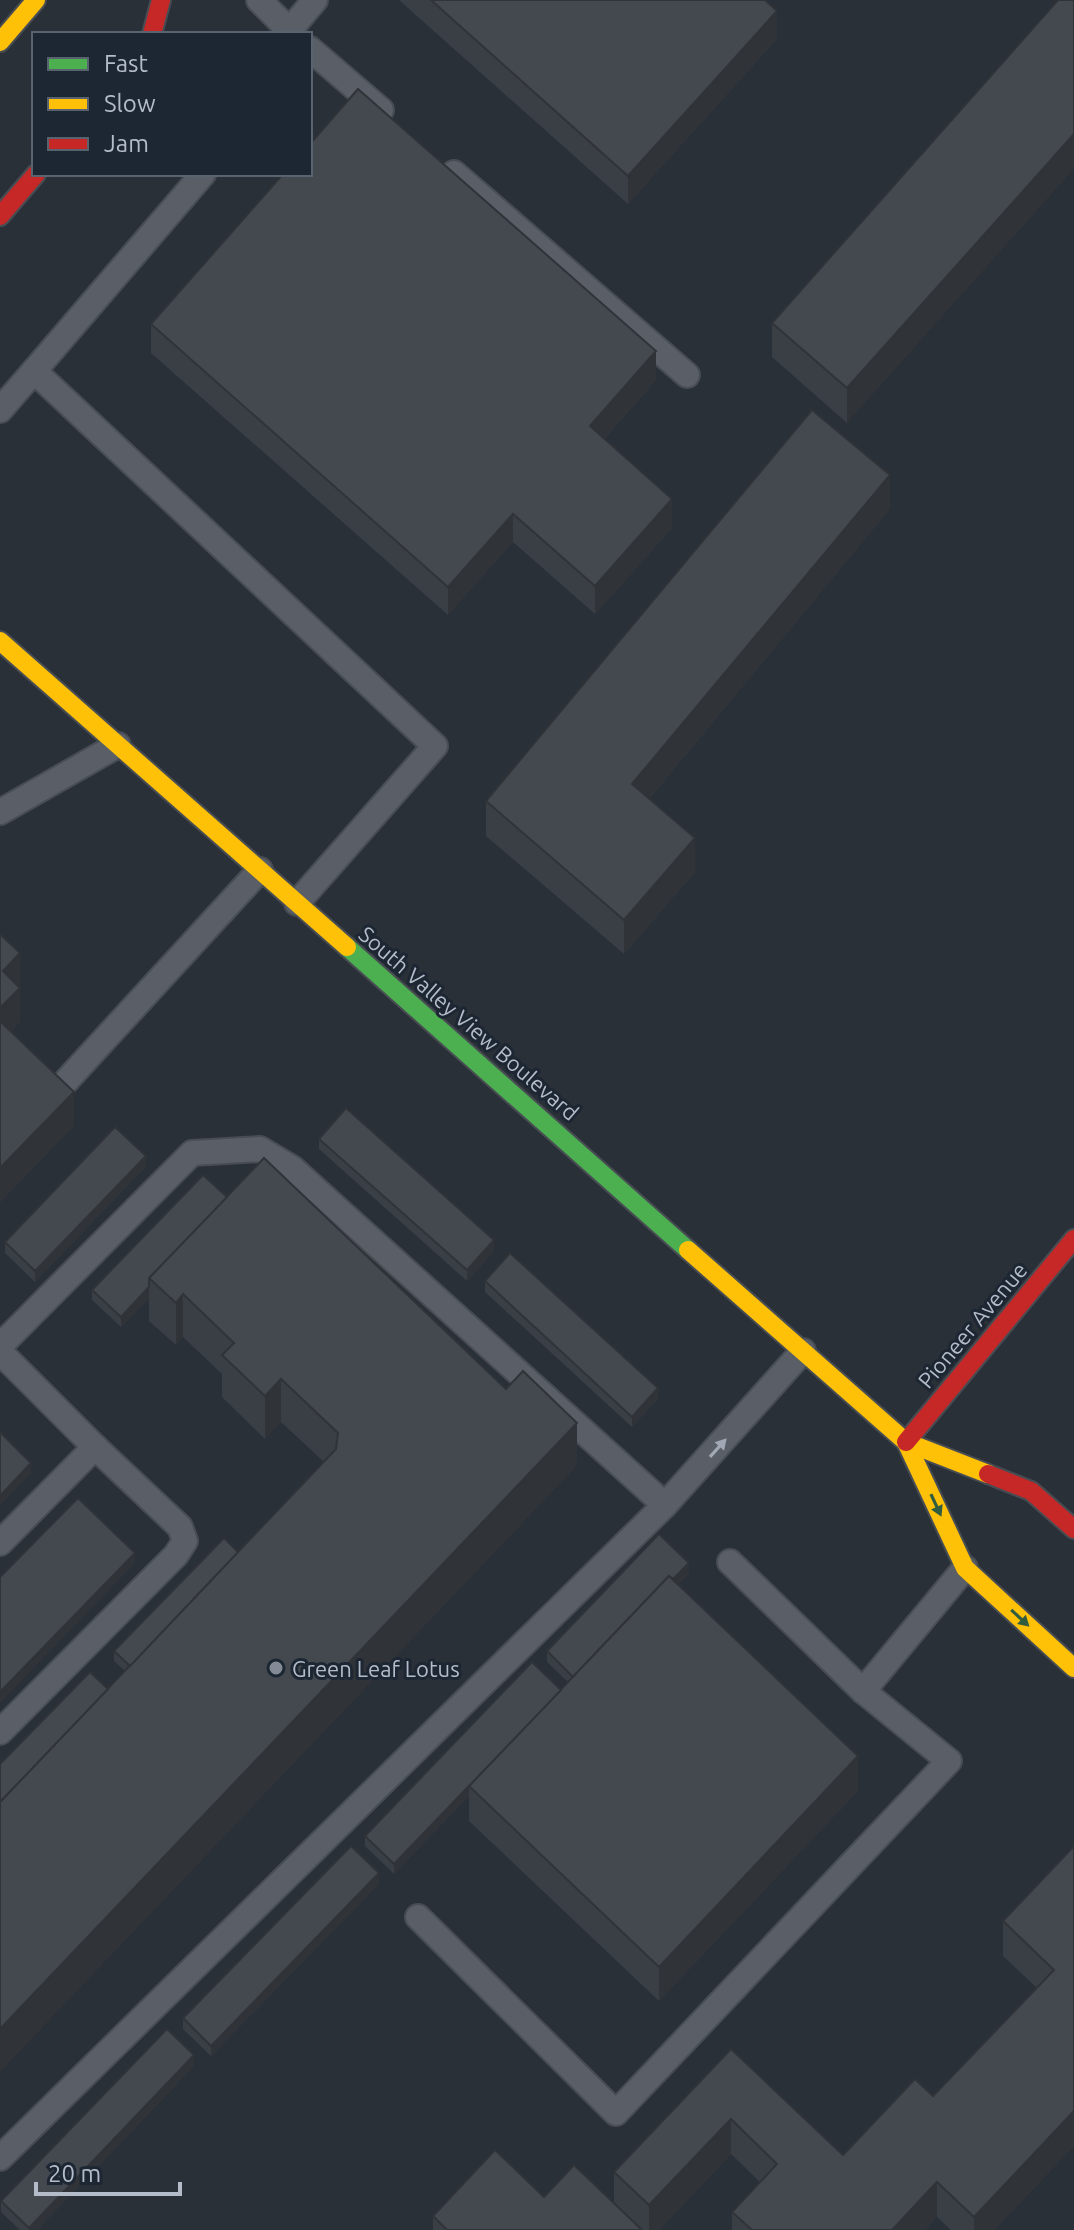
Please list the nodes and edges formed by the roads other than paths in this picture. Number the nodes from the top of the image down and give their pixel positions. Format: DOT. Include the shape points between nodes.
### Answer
graph roads {
  1 [pos="36,0"];
  2 [pos="161,0"];
  3 [pos="259,0"];
  4 [pos="315,0"];
  5 [pos="153,32"];
  6 [pos="291,32"];
  7 [pos="0,42"];
  8 [pos="312,51"];
  9 [pos="404,131"];
  10 [pos="440,161"];
  11 [pos="34,176"];
  12 [pos="201,176"];
  13 [pos="0,216"];
  14 [pos="34,371"];
  15 [pos="687,375"];
  16 [pos="0,410"];
  17 [pos="0,641"];
  18 [pos="118,745"];
  19 [pos="0,812"];
  20 [pos="260,870"];
  21 [pos="297,903"];
  22 [pos="47,1102"];
  23 [pos="1074,1239"];
  24 [pos="0,1349"];
  25 [pos="803,1351"];
  26 [pos="906,1442"];
  27 [pos="95,1447"];
  28 [pos="665,1505"];
  29 [pos="1074,1529"];
  30 [pos="0,1543"];
  31 [pos="730,1562"];
  32 [pos="965,1568"];
  33 [pos="1074,1668"];
  34 [pos="863,1691"];
  35 [pos="0,1732"];
  36 [pos="418,1917"];
  37 [pos="0,2158"];
  1 -- 7 [label="main road"];
  2 -- 5 [label="main road"];
  3 -- 6 [label="lane"];
  4 -- 6 [label="lane"];
  8 -- 9 [label="lane"];
  10 -- 15 [label="lane"];
  11 -- 13 [label="main road"];
  12 -- 14 [label="lane"];
  14 -- 16 [label="lane"];
  14 -- 21 [label="lane" via="435,746"];
  17 -- 18 [label="main road, South Valley View Boulevard"];
  18 -- 19 [label="lane"];
  18 -- 20 [label="main road, South Valley View Boulevard"];
  20 -- 21 [label="main road, South Valley View Boulevard"];
  20 -- 22 [label="lane"];
  21 -- 25 [label="main road, South Valley View Boulevard"];
  23 -- 26 [label="main road, Pioneer Avenue"];
  24 -- 27 [label="lane"];
  24 -- 28 [label="lane" via="192,1153 260,1149 292,1168"];
  25 -- 26 [label="main road, South Valley View Boulevard"];
  28 -- 25 [label="lane, one-way"];
  26 -- 29 [label="main road, South Valley View Boulevard" via="1031,1491"];
  26 -- 32 [label="main road, South Valley View Boulevard, one-way"];
  27 -- 30 [label="lane"];
  27 -- 35 [label="lane" via="180,1527 185,1541"];
  28 -- 37 [label="lane"];
  31 -- 34 [label="lane"];
  32 -- 33 [label="main road, South Valley View Boulevard, one-way"];
  32 -- 34 [label="lane"];
  34 -- 36 [label="lane" via="949,1761 616,2113"];
}
